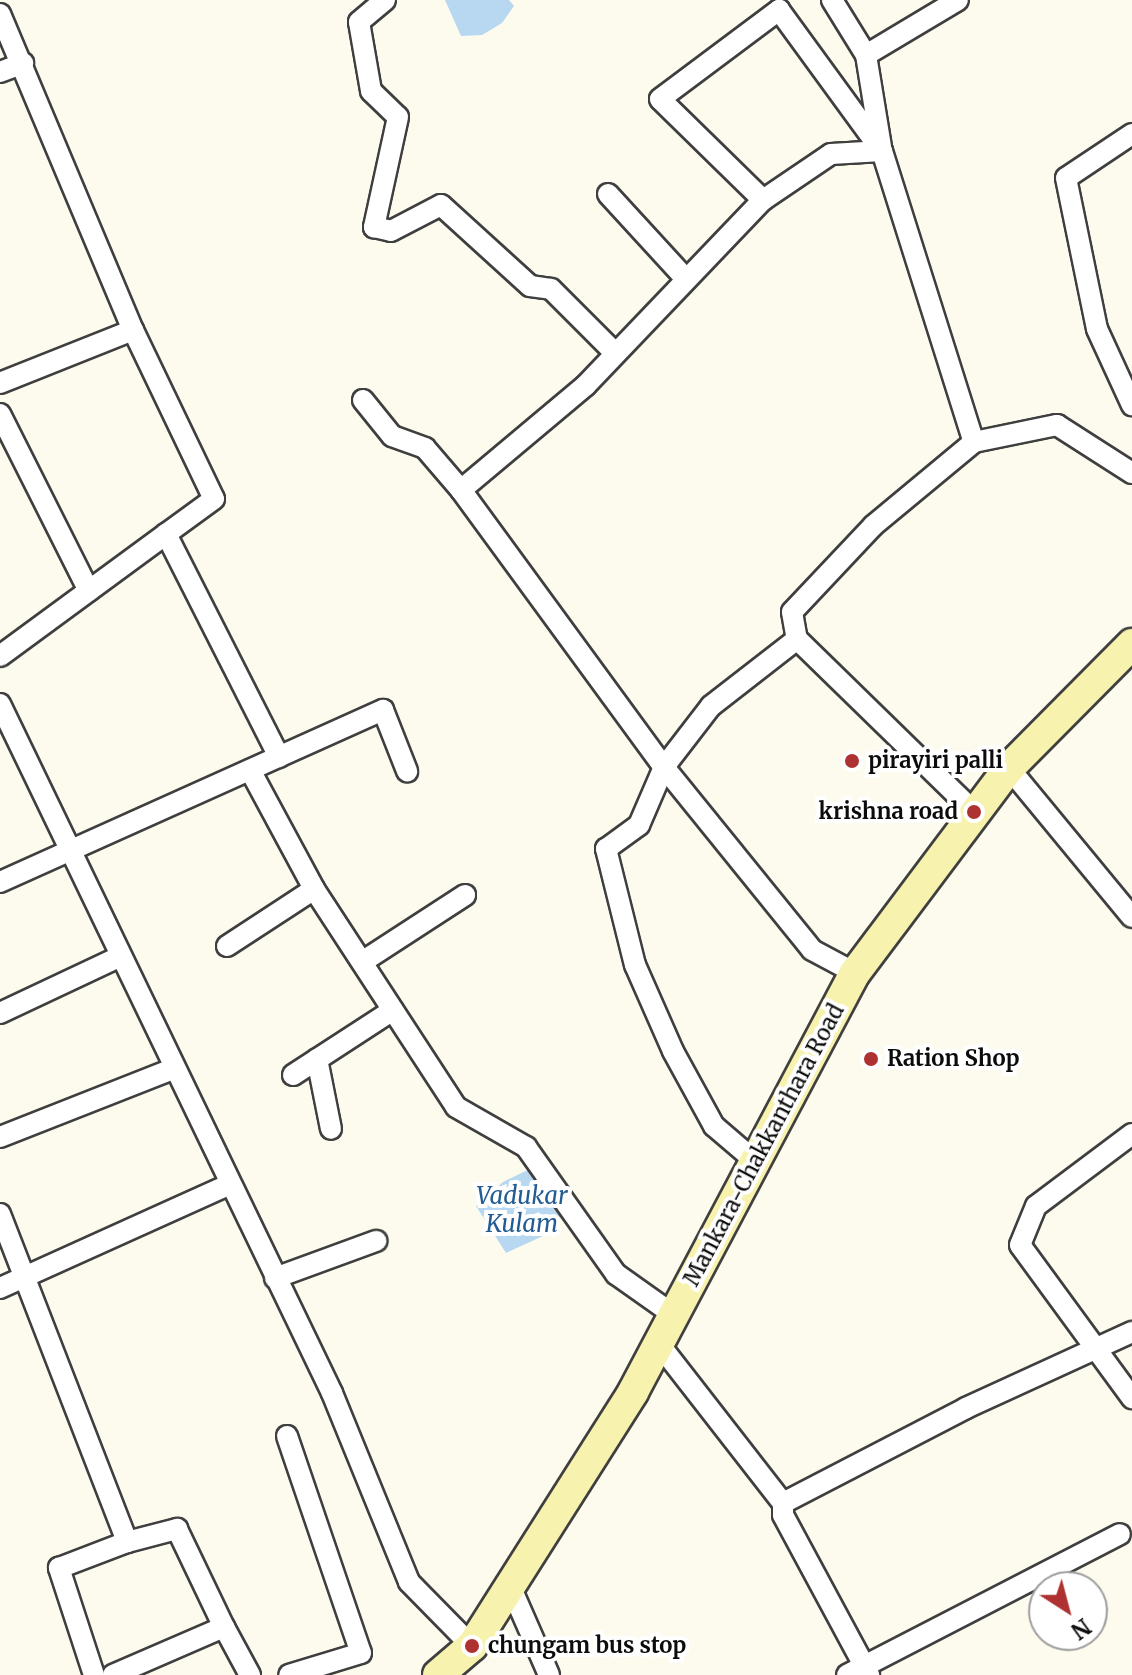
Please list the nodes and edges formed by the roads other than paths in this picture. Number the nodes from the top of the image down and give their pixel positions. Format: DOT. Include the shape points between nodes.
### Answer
graph roads {
  1 [pos="385,0"];
  2 [pos="832,0"];
  3 [pos="958,0"];
  4 [pos="0,14"];
  5 [pos="866,55"];
  6 [pos="23,63"];
  7 [pos="0,72"];
  8 [pos="1132,134"];
  9 [pos="882,151"];
  10 [pos="608,194"];
  11 [pos="763,200"];
  12 [pos="685,278"];
  13 [pos="133,330"];
  14 [pos="615,353"];
  15 [pos="0,383"];
  16 [pos="363,400"];
  17 [pos="1132,405"];
  18 [pos="0,414"];
  19 [pos="974,442"];
  20 [pos="1132,473"];
  21 [pos="461,490"];
  22 [pos="166,534"];
  23 [pos="89,591"];
  24 [pos="797,639"];
  25 [pos="1132,644"];
  26 [pos="0,656"];
  27 [pos="0,704"];
  28 [pos="279,757"];
  29 [pos="664,767"];
  30 [pos="1009,768"];
  31 [pos="250,770"];
  32 [pos="407,771"];
  33 [pos="974,812"];
  34 [pos="68,852"];
  35 [pos="0,882"];
  36 [pos="314,889"];
  37 [pos="465,895"];
  38 [pos="1132,917"];
  39 [pos="227,946"];
  40 [pos="119,957"];
  41 [pos="362,962"];
  42 [pos="855,973"];
  43 [pos="393,1010"];
  44 [pos="0,1013"];
  45 [pos="317,1059"];
  46 [pos="173,1069"];
  47 [pos="293,1075"];
  48 [pos="331,1129"];
  49 [pos="1132,1134"];
  50 [pos="0,1137"];
  51 [pos="755,1161"];
  52 [pos="230,1184"];
  53 [pos="0,1214"];
  54 [pos="376,1241"];
  55 [pos="25,1273"];
  56 [pos="275,1278"];
  57 [pos="0,1288"];
  58 [pos="674,1315"];
  59 [pos="1132,1332"];
  60 [pos="659,1344"];
  61 [pos="1094,1353"];
  62 [pos="1132,1398"];
  63 [pos="287,1436"];
  64 [pos="783,1503"];
  65 [pos="1120,1534"];
  66 [pos="127,1542"];
  67 [pos="511,1588"];
  68 [pos="224,1627"];
  69 [pos="472,1646"];
  70 [pos="859,1672"];
  71 [pos="94,1675"];
  72 [pos="113,1675"];
  73 [pos="250,1675"];
  74 [pos="289,1675"];
  75 [pos="438,1675"];
  76 [pos="549,1675"];
  1 -- 14 [label="street" via="359,22 371,91 398,117 374,227 391,231 441,205 530,286 551,289"];
  2 -- 5 [label="street"];
  3 -- 5 [label="street"];
  4 -- 6 [label="street"];
  5 -- 9 [label="street"];
  6 -- 7 [label="street"];
  6 -- 13 [label="street"];
  8 -- 17 [label="street" via="1066,178 1097,329"];
  9 -- 11 [label="street" via="831,154"];
  9 -- 11 [label="street" via="779,10 660,99"];
  9 -- 19 [label="street"];
  10 -- 12 [label="street"];
  11 -- 12 [label="street"];
  12 -- 14 [label="street"];
  13 -- 15 [label="street"];
  13 -- 22 [label="street" via="214,499"];
  14 -- 21 [label="street" via="586,385"];
  16 -- 21 [label="street" via="392,436 425,448"];
  18 -- 23 [label="street"];
  19 -- 20 [label="street" via="1057,425"];
  19 -- 24 [label="street" via="873,526 792,612"];
  21 -- 29 [label="street"];
  22 -- 23 [label="street"];
  22 -- 28 [label="street"];
  23 -- 26 [label="street"];
  24 -- 29 [label="street" via="711,706"];
  24 -- 33 [label="street"];
  25 -- 30 [label="main road, Mankara-Chakkanthara Road"];
  27 -- 34 [label="street"];
  28 -- 31 [label="street"];
  28 -- 32 [label="street" via="383,710"];
  29 -- 42 [label="street" via="812,950"];
  29 -- 51 [label="street" via="639,825 606,849 635,965 673,1051 714,1126"];
  30 -- 33 [label="main road, Mankara-Chakkanthara Road"];
  30 -- 38 [label="street"];
  31 -- 34 [label="street"];
  31 -- 36 [label="street"];
  33 -- 42 [label="main road, Mankara-Chakkanthara Road"];
  34 -- 35 [label="street"];
  34 -- 40 [label="street"];
  36 -- 39 [label="street"];
  36 -- 41 [label="street"];
  37 -- 41 [label="street"];
  40 -- 44 [label="street"];
  40 -- 46 [label="street"];
  41 -- 43 [label="street"];
  42 -- 51 [label="main road, Mankara-Chakkanthara Road"];
  43 -- 45 [label="street"];
  43 -- 58 [label="street" via="456,1107 526,1147 616,1274"];
  45 -- 47 [label="street"];
  45 -- 48 [label="street"];
  46 -- 50 [label="street"];
  46 -- 52 [label="street"];
  49 -- 61 [label="street" via="1036,1206 1020,1245"];
  51 -- 58 [label="main road, Mankara-Chakkanthara Road"];
  52 -- 55 [label="street"];
  52 -- 56 [label="street"];
  53 -- 55 [label="street"];
  54 -- 56 [label="street"];
  55 -- 57 [label="street"];
  55 -- 66 [label="street"];
  56 -- 69 [label="street" via="332,1393 409,1582"];
  58 -- 60 [label="main road, Mankara-Chakkanthara Road"];
  59 -- 61 [label="street"];
  60 -- 64 [label="street"];
  60 -- 67 [label="main road, Mankara-Chakkanthara Road"];
  61 -- 62 [label="street"];
  61 -- 64 [label="street" via="966,1408"];
  63 -- 74 [label="street" via="361,1653"];
  64 -- 70 [label="street" via="783,1515"];
  65 -- 70 [label="street"];
  66 -- 68 [label="street" via="177,1529"];
  66 -- 71 [label="street" via="59,1568"];
  67 -- 69 [label="main road, Mankara-Chakkanthara Road"];
  67 -- 76 [label="street"];
  68 -- 72 [label="street"];
  68 -- 73 [label="street"];
  69 -- 75 [label="main road, Mankara-Chakkanthara Road"];
}
